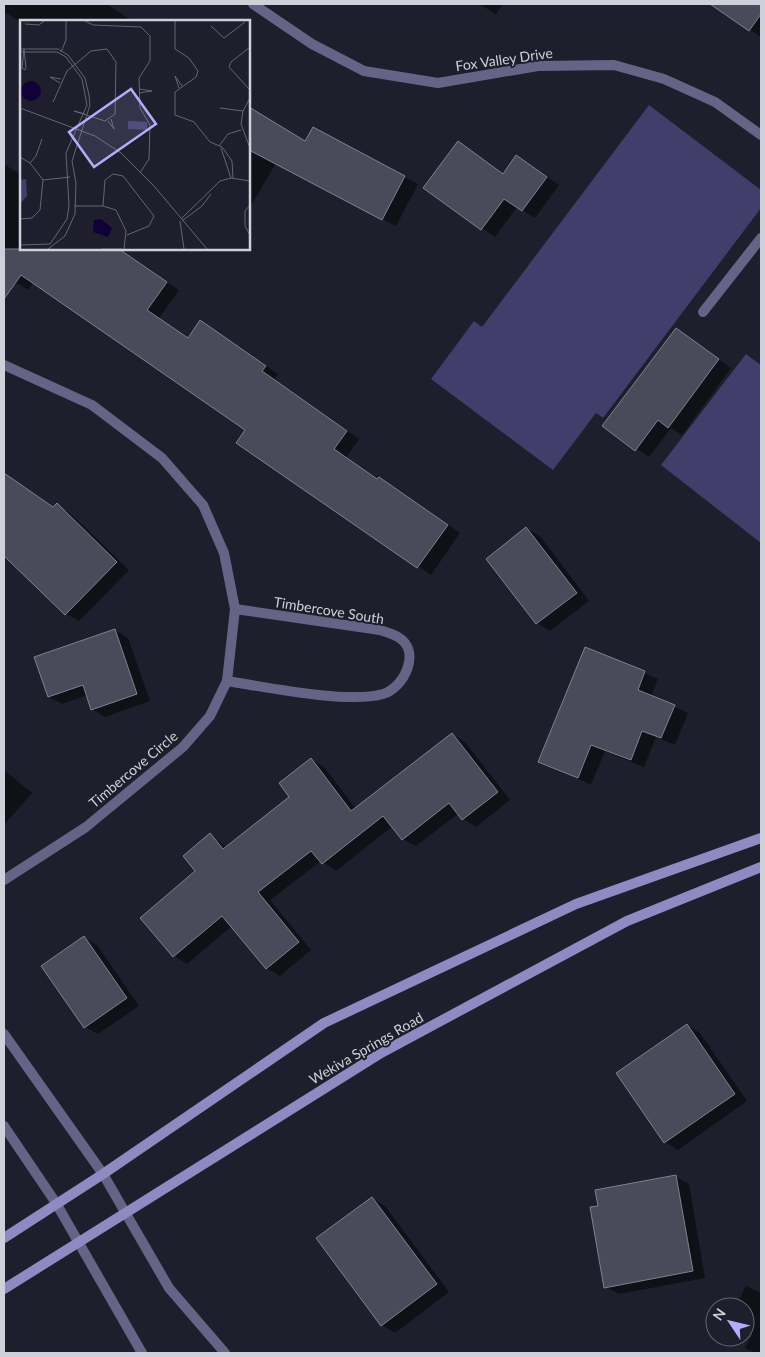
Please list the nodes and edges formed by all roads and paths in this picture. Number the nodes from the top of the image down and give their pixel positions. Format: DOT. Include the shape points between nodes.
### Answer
graph roads {
  1 [pos="253,4"];
  2 [pos="761,135"];
  3 [pos="761,238"];
  4 [pos="703,312"];
  5 [pos="4,365"];
  6 [pos="235,609"];
  7 [pos="226,681"];
  8 [pos="761,838"];
  9 [pos="761,867"];
  10 [pos="4,880"];
  11 [pos="4,1034"];
  12 [pos="4,1126"];
  13 [pos="103,1174"];
  14 [pos="56,1203"];
  15 [pos="124,1212"];
  16 [pos="4,1238"];
  17 [pos="78,1242"];
  18 [pos="4,1289"];
  19 [pos="142,1353"];
  20 [pos="225,1353"];
  1 -- 2 [label="street, Fox Valley Drive" via="312,44 364,71 438,83 538,66 614,65 664,79 715,102"];
  3 -- 4 [label="street"];
  5 -- 6 [label="street, Timbercove Circle" via="92,405 162,458 203,505 224,553"];
  6 -- 7 [label="street, Timbercove Circle"];
  6 -- 7 [label="street, Timbercove South" via="380,630 400,637 409,650 409,666 401,682 384,694 352,698"];
  7 -- 10 [label="street, Timbercove Circle" via="210,716 183,747 86,827"];
  8 -- 13 [label="main road" via="576,904 324,1023"];
  9 -- 15 [label="main road, Wekiva Springs Road" via="627,921 398,1043"];
  11 -- 13 [label="street"];
  12 -- 14 [label="street"];
  13 -- 14 [label="main road"];
  13 -- 15 [label="street"];
  14 -- 16 [label="main road"];
  14 -- 17 [label="street"];
  15 -- 17 [label="main road, Wekiva Springs Road"];
  15 -- 20 [label="street" via="169,1288"];
  17 -- 18 [label="main road, Wekiva Springs Road"];
  17 -- 19 [label="street"];
}
